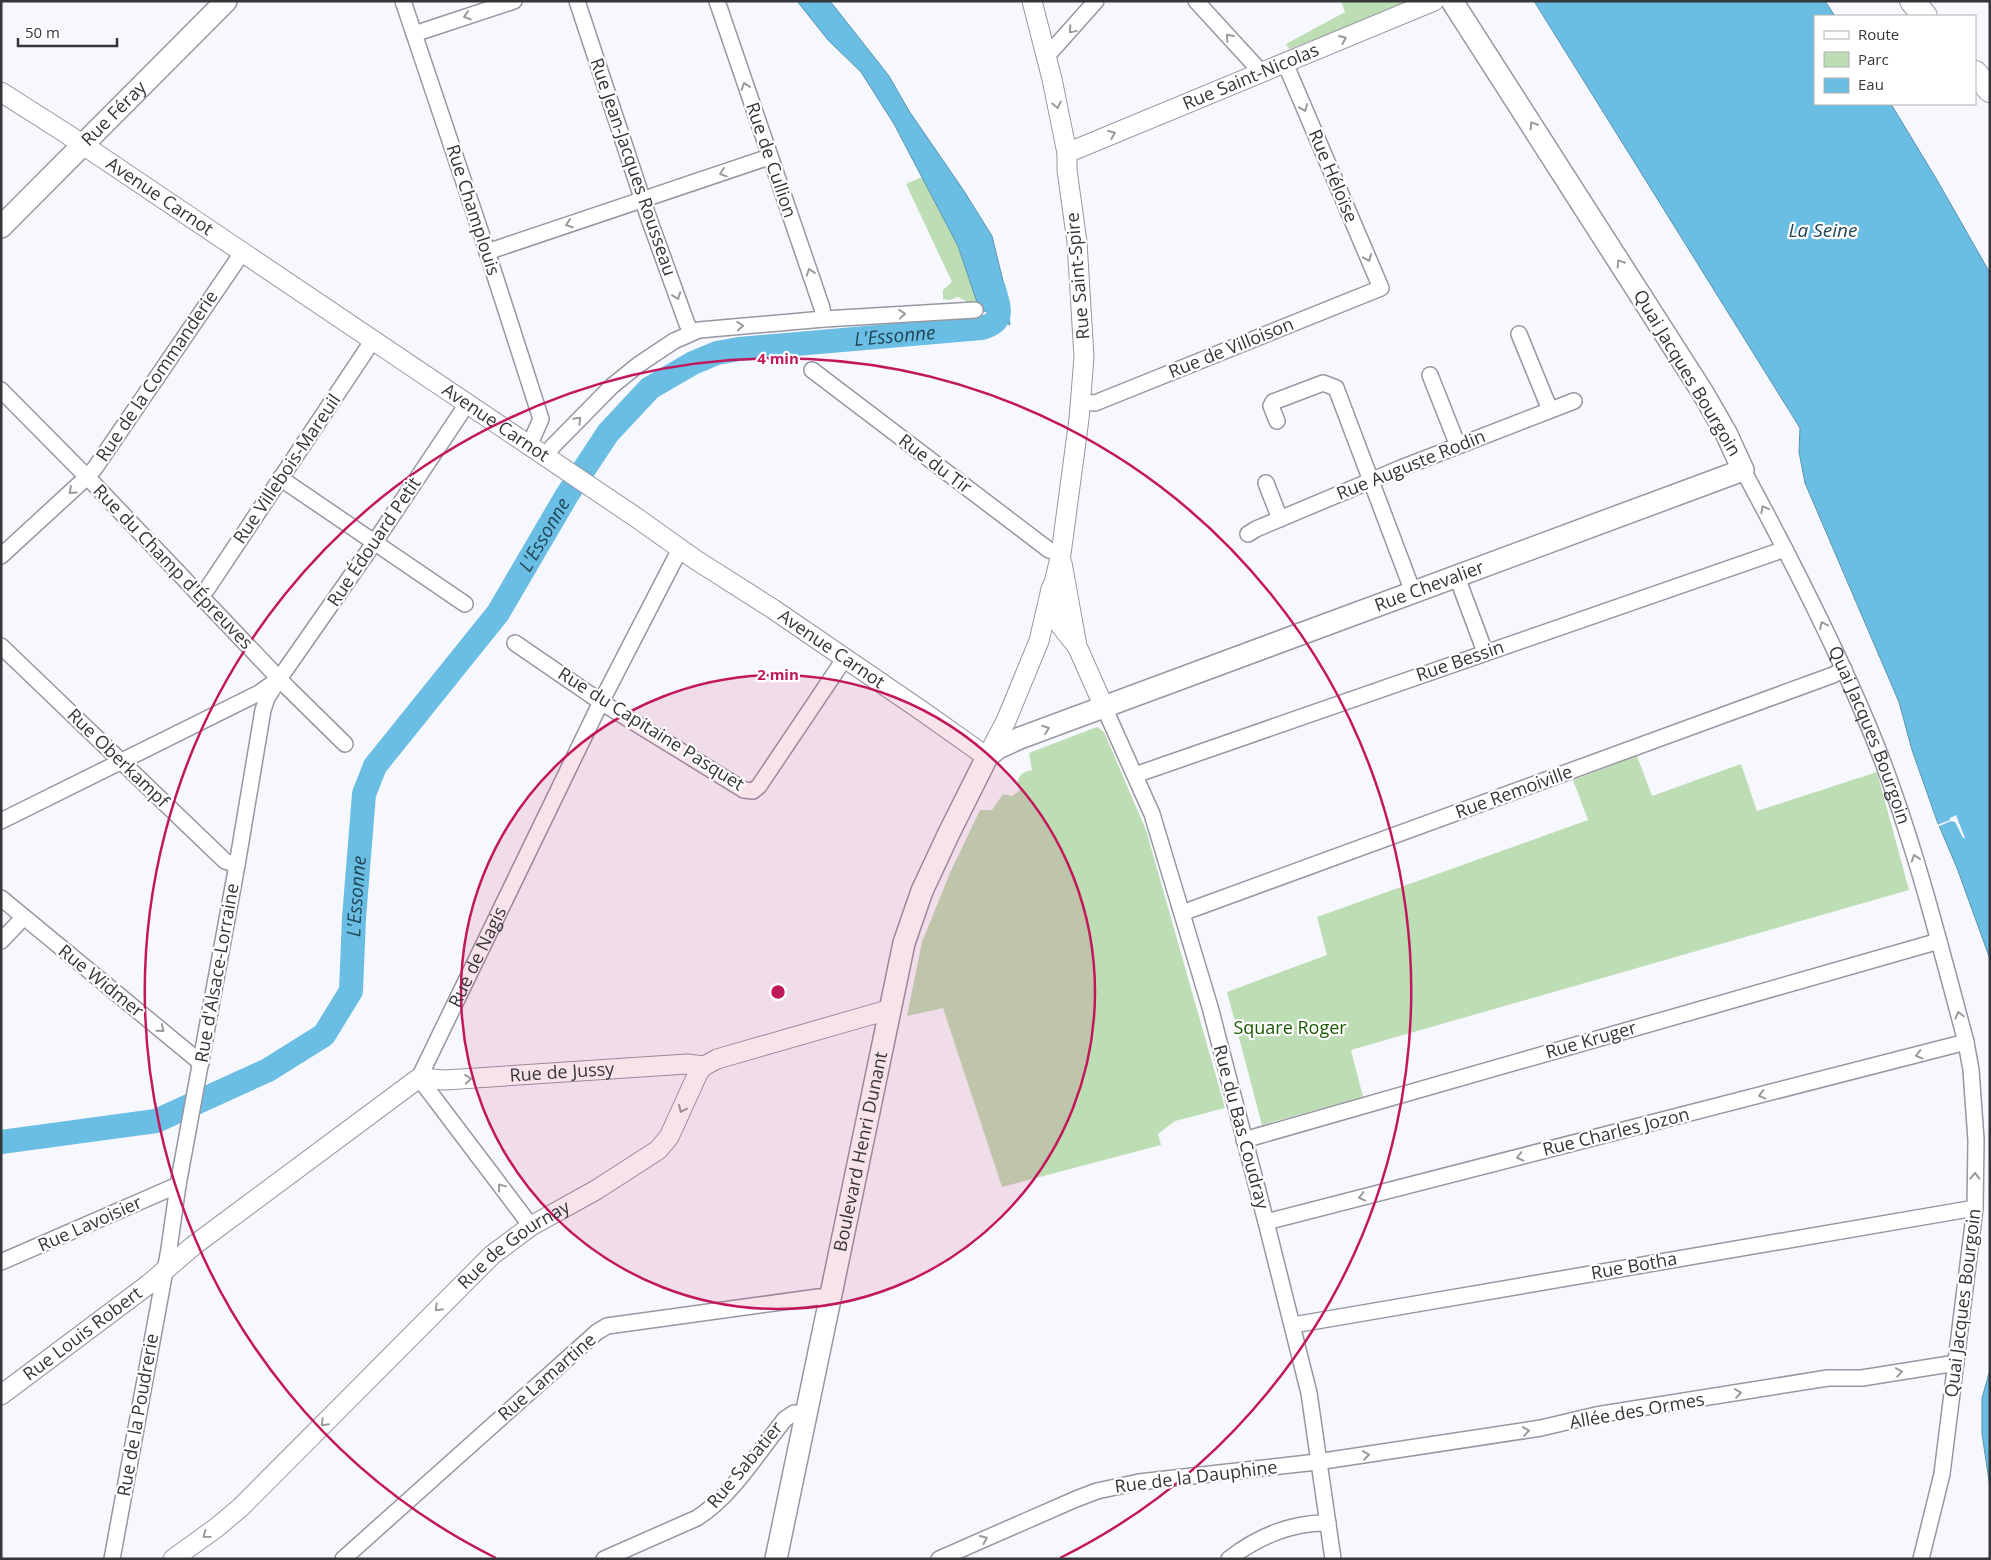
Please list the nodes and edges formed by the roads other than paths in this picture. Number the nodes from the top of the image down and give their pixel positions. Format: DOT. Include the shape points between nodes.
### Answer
graph roads {
  1 [pos="226,1"];
  2 [pos="403,1"];
  3 [pos="514,1"];
  4 [pos="577,1"];
  5 [pos="716,1"];
  6 [pos="1032,1"];
  7 [pos="1096,1"];
  8 [pos="1196,1"];
  9 [pos="1434,1"];
  10 [pos="1452,1"];
  11 [pos="1912,1"];
  12 [pos="1924,15"];
  13 [pos="414,34"];
  14 [pos="1046,57"];
  15 [pos="1285,63"];
  16 [pos="1262,73"];
  17 [pos="1976,74"];
  18 [pos="1990,90"];
  19 [pos="1,92"];
  20 [pos="82,145"];
  21 [pos="1067,153"];
  22 [pos="770,158"];
  23 [pos="642,200"];
  24 [pos="1,227"];
  25 [pos="242,252"];
  26 [pos="487,252"];
  27 [pos="1381,288"];
  28 [pos="975,310"];
  29 [pos="824,319"];
  30 [pos="692,332"];
  31 [pos="1519,334"];
  32 [pos="373,340"];
  33 [pos="812,370"];
  34 [pos="1430,375"];
  35 [pos="1,390"];
  36 [pos="1574,400"];
  37 [pos="1080,402"];
  38 [pos="467,404"];
  39 [pos="1550,410"];
  40 [pos="541,419"];
  41 [pos="1277,421"];
  42 [pos="529,446"];
  43 [pos="1458,446"];
  44 [pos="553,456"];
  45 [pos="1743,470"];
  46 [pos="87,477"];
  47 [pos="280,478"];
  48 [pos="1371,480"];
  49 [pos="1266,483"];
  50 [pos="1280,519"];
  51 [pos="1248,534"];
  52 [pos="374,544"];
  53 [pos="680,549"];
  54 [pos="1785,549"];
  55 [pos="1060,554"];
  56 [pos="1,556"];
  57 [pos="1457,577"];
  58 [pos="1054,583"];
  59 [pos="1414,592"];
  60 [pos="199,595"];
  61 [pos="465,604"];
  62 [pos="1060,625"];
  63 [pos="1038,642"];
  64 [pos="515,643"];
  65 [pos="1,646"];
  66 [pos="1077,646"];
  67 [pos="1484,652"];
  68 [pos="845,658"];
  69 [pos="1844,669"];
  70 [pos="279,679"];
  71 [pos="601,702"];
  72 [pos="1109,705"];
  73 [pos="1006,721"];
  74 [pos="1012,742"];
  75 [pos="345,744"];
  76 [pos="987,757"];
  77 [pos="120,760"];
  78 [pos="1135,774"];
  79 [pos="1,821"];
  80 [pos="237,865"];
  81 [pos="1,898"];
  82 [pos="1182,913"];
  83 [pos="24,917"];
  84 [pos="1,941"];
  85 [pos="1939,941"];
  86 [pos="891,1008"];
  87 [pos="1966,1042"];
  88 [pos="201,1062"];
  89 [pos="704,1066"];
  90 [pos="419,1078"];
  91 [pos="1244,1140"];
  92 [pos="178,1185"];
  93 [pos="1975,1208"];
  94 [pos="1266,1222"];
  95 [pos="531,1226"];
  96 [pos="1,1262"];
  97 [pos="164,1271"];
  98 [pos="830,1300"];
  99 [pos="1293,1324"];
  100 [pos="1956,1363"];
  101 [pos="1,1395"];
  102 [pos="805,1414"];
  103 [pos="1318,1462"];
  104 [pos="1328,1523"];
  105 [pos="112,1559"];
  106 [pos="173,1559"];
  107 [pos="343,1559"];
  108 [pos="604,1559"];
  109 [pos="776,1559"];
  110 [pos="939,1559"];
  111 [pos="1229,1559"];
  112 [pos="1333,1559"];
  113 [pos="1921,1559"];
  1 -- 20 [label="main road, Rue Féray"];
  2 -- 13 [label="street, Rue Champlouis"];
  3 -- 13 [label="street, one-way"];
  4 -- 23 [label="street, Rue Jean-Jacques Rousseau"];
  22 -- 5 [label="street, Rue de Cullion, one-way"];
  6 -- 14 [label="street, Rue Saint-Spire"];
  7 -- 14 [label="street, one-way"];
  16 -- 8 [label="street, one-way"];
  15 -- 9 [label="street, Rue Saint-Nicolas, one-way"];
  45 -- 10 [label="main road, Quai Jacques Bourgoin, one-way" via="1698,385"];
  11 -- 12 [label="main road"];
  13 -- 26 [label="street, Rue Champlouis"];
  14 -- 21 [label="street, Rue Saint-Spire, one-way"];
  15 -- 16 [label="street, Rue Saint-Nicolas"];
  15 -- 27 [label="street, Rue Héloïse, one-way"];
  21 -- 16 [label="street, Rue Saint-Nicolas, one-way"];
  17 -- 18 [label="main road"];
  19 -- 20 [label="street, Avenue Carnot"];
  20 -- 24 [label="main road, Rue Féray"];
  20 -- 25 [label="street, Avenue Carnot"];
  21 -- 37 [label="street, Rue Saint-Spire" via="1082,300 1084,357"];
  22 -- 23 [label="street, one-way"];
  29 -- 22 [label="street, Rue de Cullion, one-way"];
  23 -- 26 [label="street, one-way"];
  23 -- 30 [label="street, Rue Jean-Jacques Rousseau, one-way"];
  25 -- 32 [label="street, Avenue Carnot"];
  25 -- 46 [label="street, Rue de la Commanderie"];
  26 -- 40 [label="street, Rue Champlouis"];
  27 -- 37 [label="street, Rue de Villoison" via="1095,402"];
  29 -- 28 [label="street, one-way"];
  30 -- 29 [label="street, one-way"];
  44 -- 30 [label="street, one-way" via="612,386 638,365"];
  31 -- 39 [label="street"];
  32 -- 38 [label="street, Avenue Carnot"];
  32 -- 47 [label="street, Rue Villebois-Mareuil"];
  33 -- 55 [label="street, Rue du Tir" via="1048,550"];
  34 -- 43 [label="street"];
  35 -- 46 [label="street, Rue du Champ d'Épreuves"];
  36 -- 39 [label="street, Rue Auguste Rodin"];
  37 -- 55 [label="street, Rue Saint-Spire"];
  38 -- 42 [label="street, Avenue Carnot"];
  38 -- 52 [label="street, Rue Édouard Petit"];
  39 -- 43 [label="street, Rue Auguste Rodin"];
  40 -- 42 [label="street"];
  40 -- 44 [label="street, Rue Champlouis"];
  41 -- 48 [label="street" via="1273,402 1324,383 1336,388"];
  42 -- 44 [label="street, Avenue Carnot"];
  43 -- 48 [label="street, Rue Auguste Rodin"];
  44 -- 53 [label="street, Avenue Carnot"];
  54 -- 45 [label="street, Quai Jacques Bourgoin, one-way"];
  45 -- 57 [label="main road, Rue Chevalier"];
  46 -- 56 [label="street, Rue de la Commanderie, one-way"];
  46 -- 60 [label="street, Rue du Champ d'Épreuves"];
  47 -- 52 [label="street"];
  47 -- 60 [label="street, Rue Villebois-Mareuil" via="207,589"];
  48 -- 50 [label="street, Rue Auguste Rodin"];
  48 -- 59 [label="street"];
  49 -- 50 [label="street"];
  50 -- 51 [label="street, Rue Auguste Rodin"];
  52 -- 61 [label="street"];
  52 -- 70 [label="street, Rue Édouard Petit"];
  53 -- 68 [label="street, Avenue Carnot"];
  53 -- 71 [label="street, Rue de Nagis"];
  54 -- 67 [label="street, Rue Bessin"];
  69 -- 54 [label="street, Quai Jacques Bourgoin, one-way"];
  55 -- 58 [label="street, Rue Saint-Spire"];
  55 -- 66 [label="street, Rue Saint-Spire"];
  57 -- 59 [label="main road, Rue Chevalier"];
  57 -- 67 [label="street"];
  58 -- 62 [label="street"];
  58 -- 63 [label="street, Rue Saint-Spire"];
  59 -- 72 [label="main road, Rue Chevalier"];
  60 -- 70 [label="street, Rue du Champ d'Épreuves"];
  62 -- 63 [label="street"];
  62 -- 66 [label="street" via="1065,620"];
  63 -- 73 [label="street, Rue Saint-Spire"];
  64 -- 71 [label="street, Rue du Capitaine Pasquet"];
  65 -- 77 [label="street, Rue Oberkampf"];
  66 -- 72 [label="street, Rue Saint-Spire"];
  67 -- 78 [label="street, Rue Bessin"];
  68 -- 71 [label="street, Rue du Capitaine Pasquet" via="760,786 753,791 744,790"];
  68 -- 76 [label="street, Avenue Carnot"];
  69 -- 82 [label="street, Rue Remoiville"];
  85 -- 69 [label="street, Quai Jacques Bourgoin, one-way" via="1886,774"];
  70 -- 75 [label="street, Rue du Champ d'Épreuves"];
  70 -- 77 [label="street" via="259,693"];
  70 -- 80 [label="street, Rue d'Alsace-Lorraine" via="263,710"];
  71 -- 90 [label="street, Rue de Nagis"];
  74 -- 72 [label="main road, Rue Chevalier, one-way"];
  72 -- 78 [label="street, Rue du Bas Coudray"];
  73 -- 74 [label="street" via="1006,732"];
  73 -- 76 [label="street, Rue Saint-Spire"];
  74 -- 76 [label="main road, Rue Chevalier"];
  76 -- 86 [label="main road, Boulevard Henri Dunant" via="949,832 912,917"];
  77 -- 79 [label="street"];
  77 -- 80 [label="street, Rue Oberkampf" via="225,862"];
  78 -- 82 [label="street, Rue du Bas Coudray" via="1152,814"];
  80 -- 88 [label="street, Rue d'Alsace-Lorraine"];
  81 -- 83 [label="street, Rue Widmer"];
  82 -- 91 [label="street, Rue du Bas Coudray"];
  83 -- 84 [label="street"];
  83 -- 88 [label="street, Rue Widmer, one-way"];
  87 -- 85 [label="street, Quai Jacques Bourgoin, one-way"];
  85 -- 91 [label="street, Rue Kruger"];
  86 -- 89 [label="street" via="717,1059"];
  86 -- 98 [label="main road, Boulevard Henri Dunant"];
  93 -- 87 [label="street, Quai Jacques Bourgoin, one-way" via="1976,1140 1972,1070"];
  87 -- 94 [label="street, Rue Charles Jozon, one-way"];
  88 -- 92 [label="street, Rue d'Alsace-Lorraine"];
  90 -- 89 [label="street, Rue de Jussy, one-way" via="445,1080 686,1064"];
  89 -- 95 [label="street, Rue de Gournay, one-way" via="669,1137 658,1150"];
  95 -- 90 [label="street, one-way"];
  90 -- 97 [label="street, Rue de Nagis"];
  91 -- 94 [label="street, Rue du Bas Coudray"];
  92 -- 96 [label="street, Rue Lavoisier"];
  92 -- 97 [label="street, Rue d'Alsace-Lorraine"];
  93 -- 99 [label="street, Rue Botha"];
  93 -- 100 [label="street, Quai Jacques Bourgoin"];
  94 -- 99 [label="street, Rue du Bas Coudray"];
  95 -- 106 [label="street, Rue de Gournay, one-way" via="492,1255 241,1506"];
  97 -- 101 [label="street, Rue Louis Robert"];
  97 -- 105 [label="street, Rue de la Poudrerie"];
  98 -- 102 [label="main road, Boulevard Henri Dunant"];
  98 -- 107 [label="street, Rue Lamartine" via="818,1297 607,1326"];
  99 -- 103 [label="street, Rue du Bas Coudray" via="1309,1393"];
  103 -- 100 [label="street, Allée des Ormes, one-way" via="1541,1428 1596,1415 1828,1378 1862,1378"];
  100 -- 113 [label="street, Quai Jacques Bourgoin" via="1942,1474"];
  102 -- 108 [label="street, Rue Sabatier" via="794,1413 785,1418 708,1511"];
  102 -- 109 [label="main road, Boulevard Henri Dunant"];
  103 -- 104 [label="street, Rue du Bas Coudray"];
  110 -- 103 [label="street, Rue de la Dauphine, one-way" via="1097,1492 1139,1482"];
  104 -- 111 [label="street" via="1275,1532"];
  104 -- 112 [label="street, Rue du Bas Coudray"];
}
